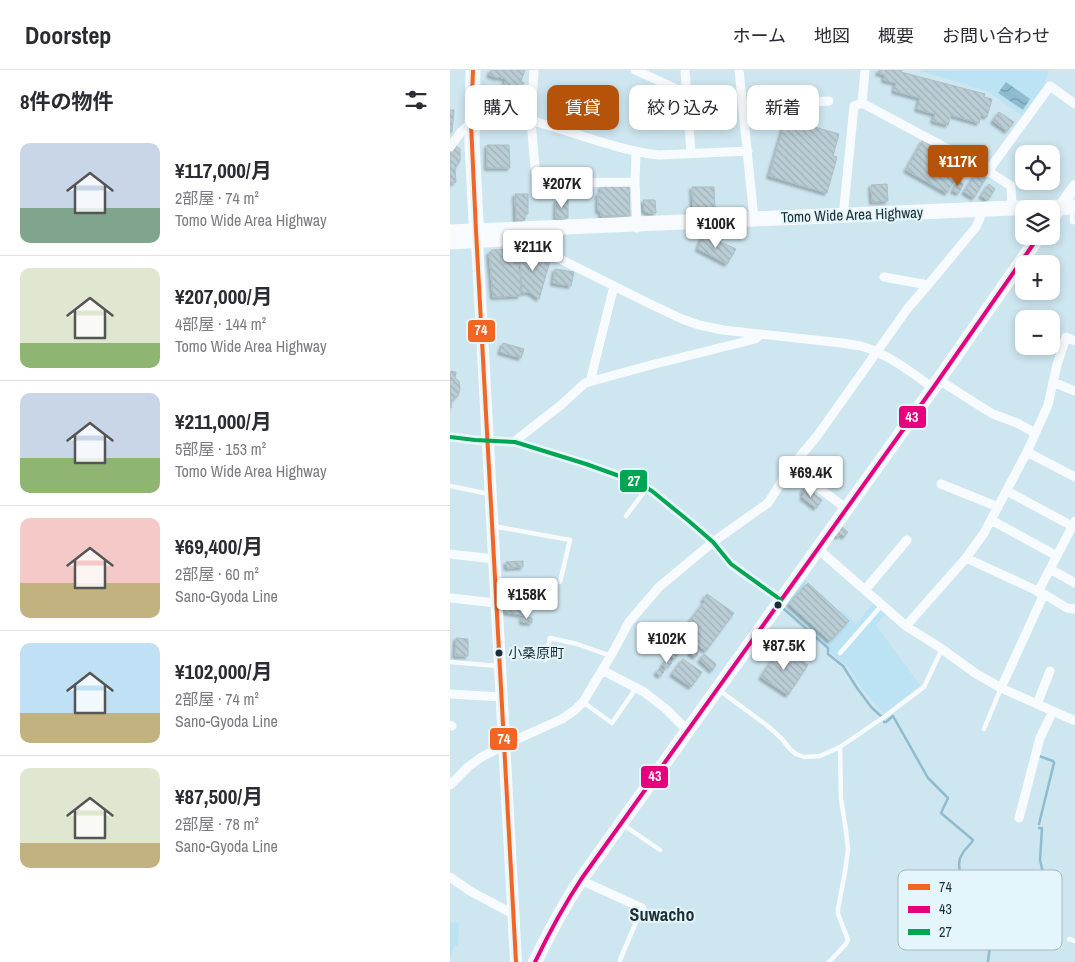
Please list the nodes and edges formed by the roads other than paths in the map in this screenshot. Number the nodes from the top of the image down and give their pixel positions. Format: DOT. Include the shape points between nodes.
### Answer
graph roads {
  1 [pos="473,70"];
  2 [pos="534,70"];
  3 [pos="634,70"];
  4 [pos="684,70"];
  5 [pos="739,70"];
  6 [pos="865,70"];
  7 [pos="472,85"];
  8 [pos="533,85"];
  9 [pos="668,85"];
  10 [pos="685,85"];
  11 [pos="829,102"];
  12 [pos="862,103"];
  13 [pos="1075,104"];
  14 [pos="743,106"];
  15 [pos="537,123"];
  16 [pos="465,126"];
  17 [pos="472,130"];
  18 [pos="532,130"];
  19 [pos="689,130"];
  20 [pos="450,147"];
  21 [pos="636,152"];
  22 [pos="748,152"];
  23 [pos="691,153"];
  24 [pos="988,172"];
  25 [pos="635,182"];
  26 [pos="1075,186"];
  27 [pos="1015,201"];
  28 [pos="1015,212"];
  29 [pos="1015,212"];
  30 [pos="1064,214"];
  31 [pos="844,215"];
  32 [pos="980,218"];
  33 [pos="754,219"];
  34 [pos="637,228"];
  35 [pos="450,232"];
  36 [pos="476,236"];
  37 [pos="548,236"];
  38 [pos="450,242"];
  39 [pos="1033,245"];
  40 [pos="884,277"];
  41 [pos="928,285"];
  42 [pos="614,286"];
  43 [pos="761,334"];
  44 [pos="1075,341"];
  45 [pos="876,352"];
  46 [pos="590,382"];
  47 [pos="1053,382"];
  48 [pos="936,384"];
  49 [pos="1075,391"];
  50 [pos="1035,433"];
  51 [pos="450,437"];
  52 [pos="487,441"];
  53 [pos="515,442"];
  54 [pos="1027,452"];
  55 [pos="791,468"];
  56 [pos="1075,477"];
  57 [pos="941,484"];
  58 [pos="450,486"];
  59 [pos="647,488"];
  60 [pos="1006,491"];
  61 [pos="490,495"];
  62 [pos="998,507"];
  63 [pos="847,509"];
  64 [pos="626,516"];
  65 [pos="991,520"];
  66 [pos="1074,524"];
  67 [pos="492,526"];
  68 [pos="907,540"];
  69 [pos="713,542"];
  70 [pos="818,549"];
  71 [pos="450,554"];
  72 [pos="1057,556"];
  73 [pos="966,558"];
  74 [pos="494,559"];
  75 [pos="1050,569"];
  76 [pos="560,582"];
  77 [pos="1075,583"];
  78 [pos="865,590"];
  79 [pos="1041,593"];
  80 [pos="450,598"];
  81 [pos="781,600"];
  82 [pos="496,603"];
  83 [pos="882,605"];
  84 [pos="1075,609"];
  85 [pos="906,626"];
  86 [pos="942,649"];
  87 [pos="840,653"];
  88 [pos="611,656"];
  89 [pos="545,660"];
  90 [pos="450,662"];
  91 [pos="500,666"];
  92 [pos="602,670"];
  93 [pos="1050,671"];
  94 [pos="636,687"];
  95 [pos="1001,688"];
  96 [pos="718,689"];
  97 [pos="450,694"];
  98 [pos="502,697"];
  99 [pos="582,702"];
  100 [pos="1036,704"];
  101 [pos="1053,711"];
  102 [pos="1075,721"];
  103 [pos="984,729"];
  104 [pos="688,731"];
  105 [pos="504,745"];
  106 [pos="840,747"];
  107 [pos="450,785"];
  108 [pos="1019,818"];
  109 [pos="621,823"];
  110 [pos="660,850"];
  111 [pos="450,877"];
  112 [pos="582,878"];
  113 [pos="642,908"];
  114 [pos="513,914"];
  115 [pos="1069,939"];
  116 [pos="1075,941"];
  117 [pos="620,960"];
  118 [pos="516,962"];
  119 [pos="535,962"];
  120 [pos="829,962"];
  1 -- 7 [label="highway"];
  2 -- 8 [label="street"];
  3 -- 9 [label="street"];
  4 -- 10 [label="street"];
  5 -- 14 [label="street"];
  6 -- 12 [label="street"];
  11 -- 14 [label="street"];
  12 -- 24 [label="street"];
  12 -- 31 [label="street" via="854,106"];
  13 -- 24 [label="street" via="1050,86"];
  14 -- 22 [label="street"];
  15 -- 21 [label="street"];
  16 -- 20 [label="street"];
  17 -- 36 [label="highway"];
  18 -- 25 [label="street" via="538,182"];
  19 -- 23 [label="street"];
  21 -- 23 [label="street" via="659,155"];
  21 -- 25 [label="street"];
  22 -- 23 [label="street"];
  22 -- 33 [label="street"];
  24 -- 27 [label="street" via="1011,186"];
  25 -- 34 [label="street"];
  26 -- 30 [label="street"];
  28 -- 31 [label="highway, Tomo Wide Area Highway"];
  29 -- 32 [label="highway, Tomo Wide Area Highway"];
  31 -- 33 [label="highway, Tomo Wide Area Highway"];
  32 -- 34 [label="highway, Tomo Wide Area Highway"];
  32 -- 41 [label="street"];
  33 -- 34 [label="highway, Tomo Wide Area Highway"];
  34 -- 36 [label="highway, Tomo Wide Area Highway"];
  34 -- 37 [label="highway, Tomo Wide Area Highway"];
  35 -- 36 [label="highway, Tomo Wide Area Highway"];
  36 -- 37 [label="highway, Tomo Wide Area Highway"];
  36 -- 38 [label="highway, Tomo Wide Area Highway"];
  36 -- 52 [label="street"];
  37 -- 42 [label="street" via="550,249 558,258"];
  39 -- 48 [label="main road"];
  40 -- 41 [label="street"];
  41 -- 45 [label="street"];
  42 -- 43 [label="street" via="682,319 722,330"];
  42 -- 46 [label="street"];
  43 -- 45 [label="street" via="842,343"];
  43 -- 46 [label="street" via="755,339"];
  44 -- 47 [label="street" via="1066,337"];
  45 -- 48 [label="street"];
  45 -- 55 [label="street"];
  46 -- 53 [label="street"];
  47 -- 49 [label="street"];
  47 -- 50 [label="street" via="1048,405"];
  48 -- 50 [label="street"];
  48 -- 63 [label="main road"];
  50 -- 54 [label="street"];
  51 -- 52 [label="street"];
  52 -- 53 [label="street"];
  52 -- 61 [label="street"];
  53 -- 59 [label="street" via="586,464"];
  54 -- 56 [label="street"];
  54 -- 60 [label="street"];
  55 -- 63 [label="street"];
  55 -- 69 [label="street" via="768,503"];
  57 -- 62 [label="street"];
  58 -- 61 [label="lane"];
  59 -- 64 [label="lane"];
  59 -- 69 [label="street"];
  60 -- 62 [label="street"];
  60 -- 66 [label="street"];
  61 -- 67 [label="street"];
  62 -- 65 [label="street"];
  63 -- 70 [label="main road"];
  65 -- 72 [label="street"];
  65 -- 73 [label="street"];
  66 -- 72 [label="street"];
  67 -- 74 [label="street"];
  67 -- 76 [label="lane" via="570,540"];
  68 -- 78 [label="street"];
  69 -- 81 [label="street" via="732,564"];
  69 -- 88 [label="street" via="659,587 639,609"];
  70 -- 78 [label="street"];
  70 -- 81 [label="main road"];
  71 -- 74 [label="street"];
  72 -- 75 [label="street"];
  73 -- 79 [label="street"];
  73 -- 85 [label="street"];
  74 -- 82 [label="street"];
  75 -- 77 [label="street"];
  75 -- 79 [label="street"];
  78 -- 83 [label="street"];
  79 -- 84 [label="street" via="1067,608"];
  79 -- 95 [label="street"];
  80 -- 82 [label="street"];
  81 -- 96 [label="main road"];
  82 -- 91 [label="street"];
  83 -- 85 [label="street"];
  83 -- 87 [label="lane"];
  85 -- 86 [label="street"];
  86 -- 95 [label="street"];
  86 -- 106 [label="lane" via="924,687"];
  88 -- 89 [label="lane" via="550,638"];
  88 -- 92 [label="street"];
  90 -- 91 [label="lane"];
  91 -- 98 [label="street"];
  92 -- 94 [label="street"];
  92 -- 99 [label="street"];
  93 -- 100 [label="street"];
  94 -- 99 [label="lane" via="612,722"];
  94 -- 104 [label="street" via="666,709"];
  95 -- 100 [label="street"];
  95 -- 103 [label="lane"];
  96 -- 104 [label="main road"];
  96 -- 106 [label="lane" via="769,728 796,754 820,756"];
  97 -- 98 [label="street"];
  98 -- 105 [label="street"];
  99 -- 105 [label="street" via="562,720"];
  100 -- 101 [label="street"];
  101 -- 102 [label="street"];
  101 -- 108 [label="street" via="1040,738"];
  104 -- 109 [label="main road"];
  105 -- 107 [label="street" via="468,766"];
  105 -- 114 [label="street"];
  106 -- 120 [label="lane" via="841,799 848,849 838,914 848,940"];
  109 -- 110 [label="lane"];
  109 -- 112 [label="main road"];
  111 -- 114 [label="street"];
  112 -- 113 [label="street"];
  112 -- 119 [label="main road"];
  113 -- 117 [label="lane"];
  114 -- 118 [label="street"];
  115 -- 116 [label="lane"];
}
